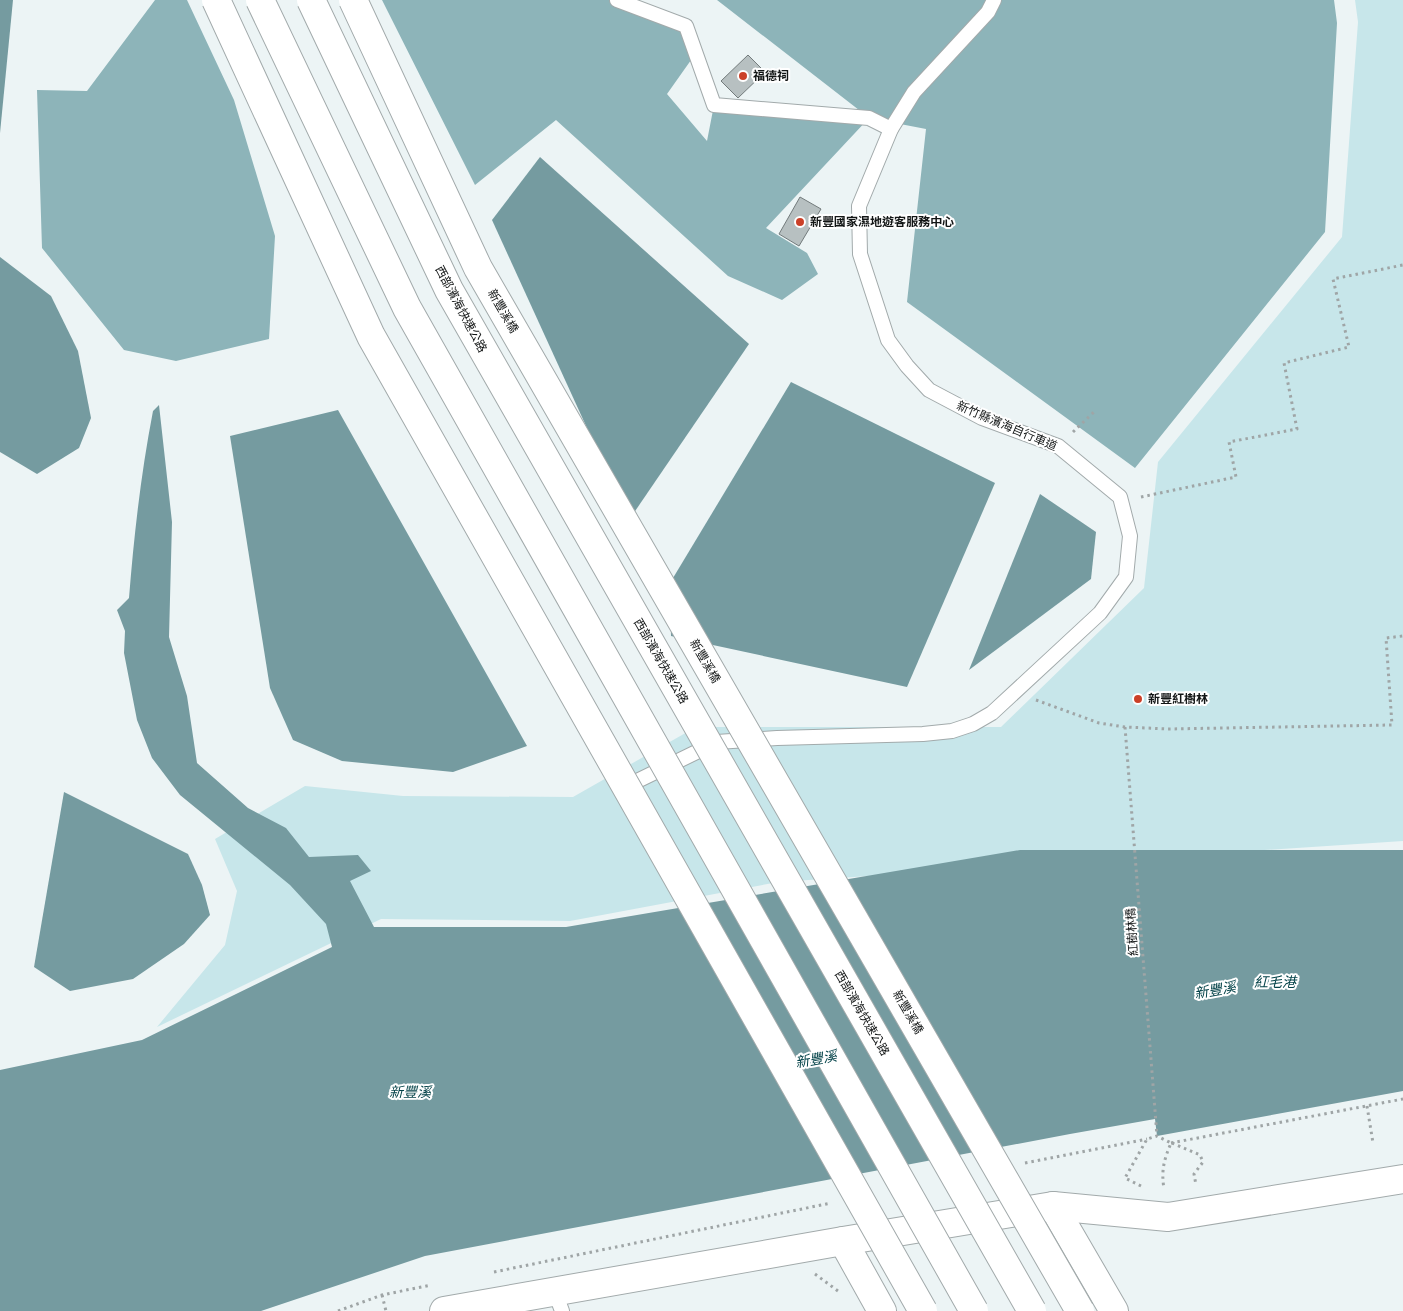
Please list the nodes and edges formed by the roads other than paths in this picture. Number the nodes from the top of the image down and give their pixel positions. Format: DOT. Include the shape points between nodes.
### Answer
graph roads {
  1 [pos="216,0"];
  2 [pos="260,0"];
  3 [pos="311,0"];
  4 [pos="353,0"];
  5 [pos="617,0"];
  6 [pos="994,0"];
  7 [pos="891,129"];
  8 [pos="636,782"];
  9 [pos="1403,1179"];
  10 [pos="1053,1206"];
  11 [pos="844,1241"];
  12 [pos="559,1301"];
  13 [pos="1109,1303"];
  14 [pos="444,1311"];
  15 [pos="882,1311"];
  16 [pos="923,1311"];
  17 [pos="974,1311"];
  18 [pos="1032,1311"];
  19 [pos="1076,1311"];
  20 [pos="1080,1311"];
  1 -- 16 [label="main road, bridge" via="371,336"];
  2 -- 17 [label="main road, bridge" via="407,308"];
  3 -- 18 [label="main road, 西部濱海快速公路, bridge" via="449,290"];
  4 -- 20 [label="main road, 新豐溪橋, bridge" via="478,268"];
  5 -- 7 [label="lane" via="686,26 714,105 869,118"];
  6 -- 7 [label="lane, 新竹縣濱海自行車道" via="988,12 914,92"];
  7 -- 8 [label="lane, 新竹縣濱海自行車道" via="859,206 860,254 888,340 929,390 982,418 1058,446 1120,497 1130,536 1126,577 1100,613 992,713 973,724 952,731 923,734 716,742"];
  9 -- 10 [label="main road" via="1168,1217"];
  10 -- 11 [label="main road"];
  10 -- 13 [label="main road"];
  11 -- 12 [label="main road"];
  11 -- 15 [label="main road"];
  12 -- 14 [label="main road"];
  13 -- 19 [label="main road"];
}
